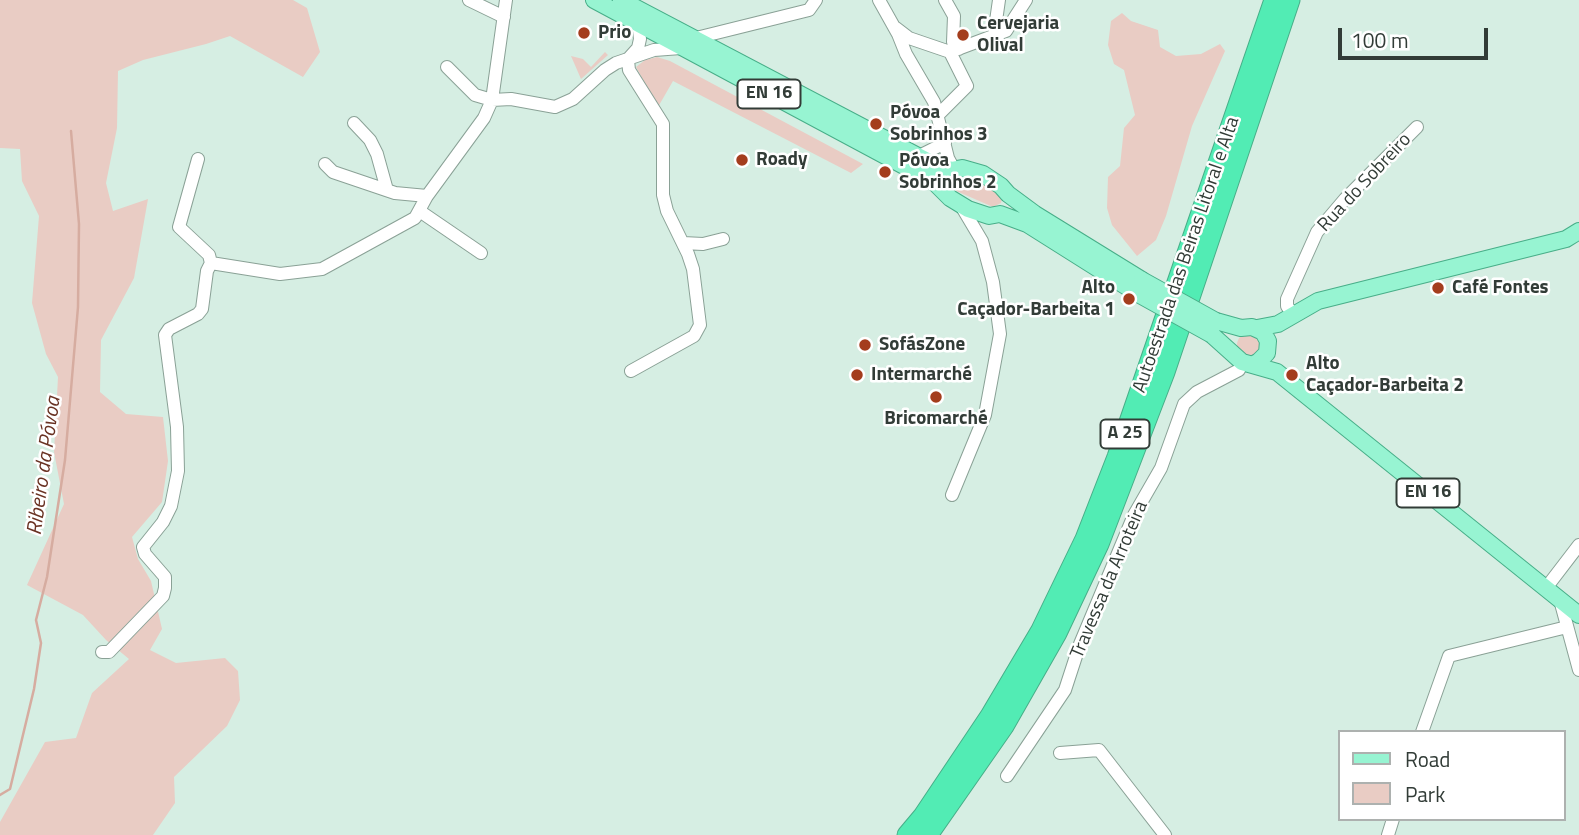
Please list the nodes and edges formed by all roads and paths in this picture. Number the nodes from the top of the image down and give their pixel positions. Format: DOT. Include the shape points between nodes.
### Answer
graph roads {
  1 [pos="469,0"];
  2 [pos="506,0"];
  3 [pos="594,0"];
  4 [pos="621,0"];
  5 [pos="816,0"];
  6 [pos="878,0"];
  7 [pos="945,0"];
  8 [pos="999,0"];
  9 [pos="1026,0"];
  10 [pos="1274,0"];
  11 [pos="1290,0"];
  12 [pos="504,18"];
  13 [pos="634,22"];
  14 [pos="893,25"];
  15 [pos="734,30"];
  16 [pos="1003,33"];
  17 [pos="696,38"];
  18 [pos="682,48"];
  19 [pos="955,50"];
  20 [pos="728,56"];
  21 [pos="628,60"];
  22 [pos="447,67"];
  23 [pos="492,100"];
  24 [pos="937,116"];
  25 [pos="354,123"];
  26 [pos="1418,127"];
  27 [pos="945,143"];
  28 [pos="919,156"];
  29 [pos="198,159"];
  30 [pos="326,164"];
  31 [pos="952,169"];
  32 [pos="943,189"];
  33 [pos="387,190"];
  34 [pos="1009,194"];
  35 [pos="427,196"];
  36 [pos="960,204"];
  37 [pos="421,212"];
  38 [pos="998,215"];
  39 [pos="1579,231"];
  40 [pos="723,239"];
  41 [pos="982,241"];
  42 [pos="683,243"];
  43 [pos="481,253"];
  44 [pos="211,262"];
  45 [pos="1140,287"];
  46 [pos="1290,318"];
  47 [pos="1214,328"];
  48 [pos="1249,328"];
  49 [pos="1268,350"];
  50 [pos="1243,360"];
  51 [pos="631,371"];
  52 [pos="1277,372"];
  53 [pos="952,495"];
  54 [pos="1579,545"];
  55 [pos="1546,588"];
  56 [pos="1560,600"];
  57 [pos="1579,615"];
  58 [pos="1567,627"];
  59 [pos="102,652"];
  60 [pos="1579,670"];
  61 [pos="1423,730"];
  62 [pos="1060,752"];
  63 [pos="1007,776"];
  64 [pos="907,835"];
  65 [pos="928,835"];
  66 [pos="1165,835"];
  1 -- 12 [label="street"];
  2 -- 12 [label="street"];
  3 -- 13 [label="main road, EN 16"];
  4 -- 17 [label="main road, EN 16"];
  5 -- 15 [label="street" via="809,10"];
  6 -- 14 [label="street"];
  7 -- 19 [label="street" via="954,16"];
  8 -- 16 [label="street" via="996,21"];
  9 -- 16 [label="street"];
  10 -- 64 [label="highway, Autoestrada das Beiras Litoral e Alta / A 25" via="1121,446 1084,539 1035,641"];
  11 -- 65 [label="highway, Autoestrada das Beiras Litoral e Alta / A 25" via="1165,372 1099,544 1057,633 1004,726"];
  12 -- 23 [label="street"];
  13 -- 18 [label="main road, EN 16"];
  13 -- 21 [label="street" via="640,39"];
  14 -- 19 [label="street" via="909,38"];
  14 -- 24 [label="street"];
  15 -- 17 [label="street"];
  15 -- 20 [label="street" via="728,40"];
  16 -- 19 [label="street"];
  17 -- 20 [label="main road, EN 16"];
  18 -- 21 [label="street" via="654,50"];
  18 -- 32 [label="main road, EN 16"];
  19 -- 24 [label="street" via="967,86"];
  20 -- 28 [label="main road, EN 16"];
  21 -- 23 [label="street" via="605,70 564,105"];
  21 -- 42 [label="street" via="663,124 663,195"];
  22 -- 23 [label="street" via="475,95"];
  23 -- 35 [label="street"];
  24 -- 27 [label="street"];
  25 -- 33 [label="street" via="374,147"];
  26 -- 46 [label="street, Rua do Sobreiro" via="1317,232 1287,299"];
  27 -- 28 [label="street"];
  27 -- 31 [label="street"];
  28 -- 31 [label="main road, EN 16"];
  29 -- 44 [label="street" via="180,227"];
  30 -- 33 [label="street" via="333,172"];
  31 -- 32 [label="main road" via="943,178"];
  31 -- 34 [label="main road, EN 16" via="983,174"];
  32 -- 36 [label="main road, EN 16"];
  33 -- 35 [label="street"];
  34 -- 38 [label="main road" via="1008,206"];
  34 -- 45 [label="main road, EN 16"];
  35 -- 37 [label="street"];
  36 -- 38 [label="main road, EN 16"];
  36 -- 41 [label="street"];
  37 -- 43 [label="street"];
  37 -- 44 [label="street" via="322,269 280,274"];
  38 -- 41 [label="street"];
  38 -- 45 [label="main road, EN 16" via="1027,224"];
  39 -- 46 [label="main road" via="1566,239 1318,301"];
  40 -- 42 [label="street"];
  41 -- 53 [label="street" via="1000,334 985,415"];
  42 -- 51 [label="street" via="696,283 698,331"];
  44 -- 59 [label="street" via="202,309 165,335 178,471 171,506 143,547 165,577 163,596 108,652"];
  45 -- 47 [label="main road, EN 16, bridge"];
  46 -- 48 [label="main road" via="1270,327"];
  46 -- 49 [label="main road" via="1276,332"];
  47 -- 48 [label="main road, EN 16"];
  47 -- 50 [label="main road, EN 16"];
  48 -- 49 [label="main road, EN 16" via="1267,337"];
  48 -- 50 [label="main road" via="1233,337"];
  49 -- 50 [label="main road" via="1259,361"];
  49 -- 52 [label="main road, EN 16"];
  50 -- 52 [label="main road, EN 16"];
  50 -- 63 [label="street, Travessa da Arroteira" via="1239,370 1184,404 1161,468 1134,515 1080,643 1065,690"];
  52 -- 55 [label="main road, EN 16"];
  54 -- 55 [label="street"];
  55 -- 56 [label="main road, EN 16"];
  56 -- 57 [label="main road, EN 16"];
  56 -- 58 [label="street"];
  58 -- 60 [label="street"];
  58 -- 61 [label="street" via="1450,656"];
  62 -- 66 [label="street" via="1099,750"];
}
